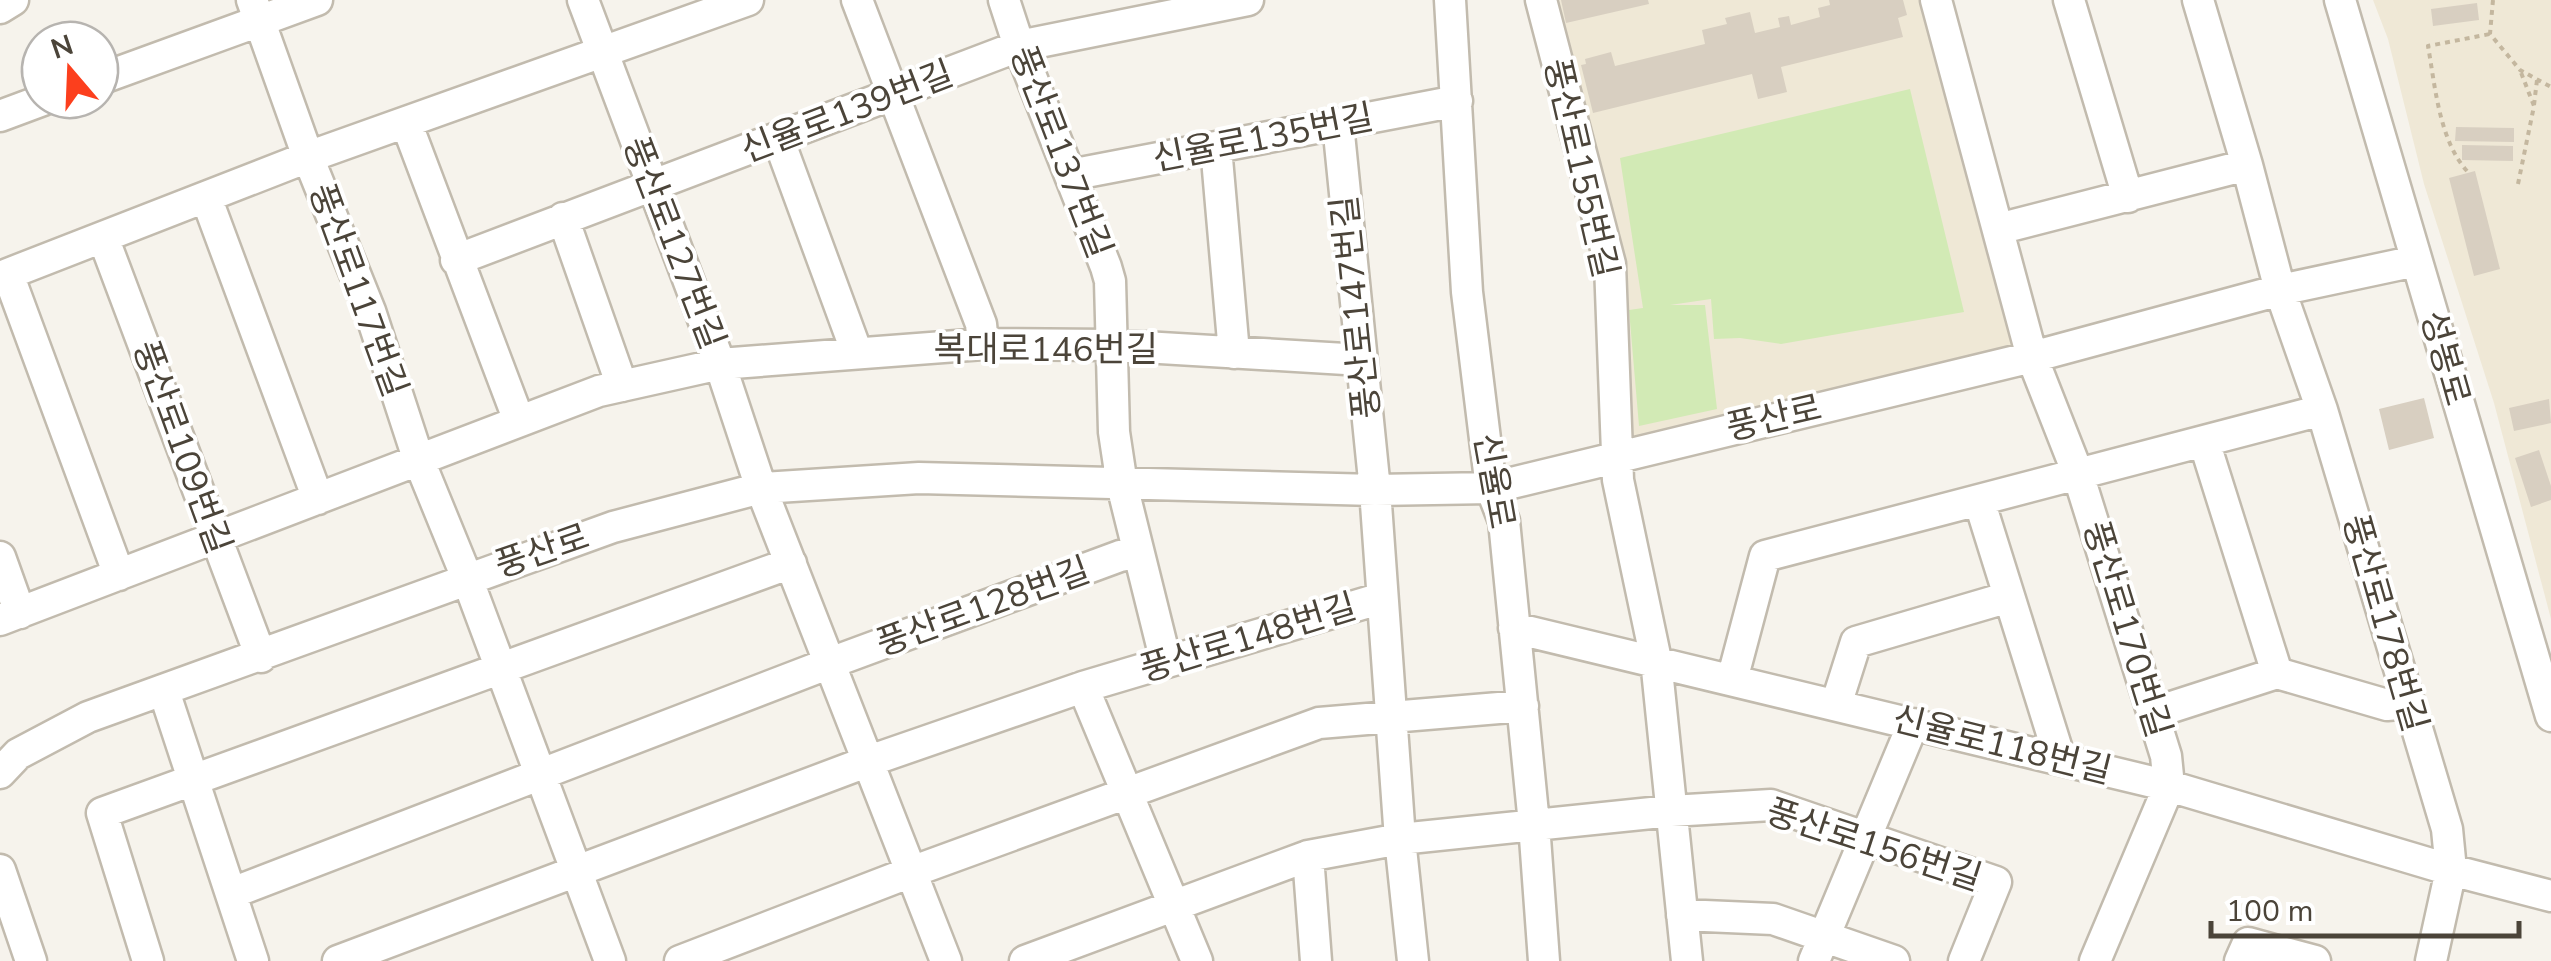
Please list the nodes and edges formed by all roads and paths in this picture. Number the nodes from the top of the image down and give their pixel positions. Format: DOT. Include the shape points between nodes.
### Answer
graph roads {
  1 [pos="14,0"];
  2 [pos="316,0"];
  3 [pos="583,0"];
  4 [pos="748,0"];
  5 [pos="857,0"];
  6 [pos="1004,0"];
  7 [pos="1248,0"];
  8 [pos="1450,0"];
  9 [pos="1540,0"];
  10 [pos="1936,0"];
  11 [pos="2069,0"];
  12 [pos="2198,0"];
  13 [pos="2340,0"];
  14 [pos="2493,0"];
  15 [pos="0,8"];
  16 [pos="256,10"];
  17 [pos="2490,34"];
  18 [pos="1019,46"];
  19 [pos="603,52"];
  20 [pos="120,70"];
  21 [pos="2520,70"];
  22 [pos="2537,80"];
  23 [pos="2551,87"];
  24 [pos="892,94"];
  25 [pos="1457,101"];
  26 [pos="2534,106"];
  27 [pos="406,122"];
  28 [pos="1338,124"];
  29 [pos="778,138"];
  30 [pos="1216,147"];
  31 [pos="308,157"];
  32 [pos="2247,165"];
  33 [pos="2468,171"];
  34 [pos="1070,175"];
  35 [pos="2518,184"];
  36 [pos="651,186"];
  37 [pos="206,196"];
  38 [pos="2128,197"];
  39 [pos="563,218"];
  40 [pos="1998,230"];
  41 [pos="103,237"];
  42 [pos="456,260"];
  43 [pos="2416,261"];
  44 [pos="4,276"];
  45 [pos="2280,290"];
  46 [pos="983,344"];
  47 [pos="1110,345"];
  48 [pos="857,353"];
  49 [pos="1234,353"];
  50 [pos="2032,357"];
  51 [pos="1362,360"];
  52 [pos="720,364"];
  53 [pos="622,386"];
  54 [pos="2322,410"];
  55 [pos="519,422"];
  56 [pos="2204,441"];
  57 [pos="1616,456"];
  58 [pos="418,458"];
  59 [pos="2078,474"];
  60 [pos="1122,485"];
  61 [pos="762,488"];
  62 [pos="1491,488"];
  63 [pos="1375,490"];
  64 [pos="318,498"];
  65 [pos="1979,500"];
  66 [pos="215,538"];
  67 [pos="1136,553"];
  68 [pos="0,556"];
  69 [pos="791,563"];
  70 [pos="118,575"];
  71 [pos="466,578"];
  72 [pos="2009,597"];
  73 [pos="1382,598"];
  74 [pos="10,616"];
  75 [pos="1514,628"];
  76 [pos="261,657"];
  77 [pos="1656,660"];
  78 [pos="1166,662"];
  79 [pos="830,663"];
  80 [pos="498,667"];
  81 [pos="2277,673"];
  82 [pos="1732,680"];
  83 [pos="1083,688"];
  84 [pos="164,691"];
  85 [pos="2409,703"];
  86 [pos="1836,705"];
  87 [pos="1523,706"];
  88 [pos="2153,713"];
  89 [pos="1390,715"];
  90 [pos="2551,716"];
  91 [pos="1913,724"];
  92 [pos="2060,759"];
  93 [pos="869,762"];
  94 [pos="0,772"];
  95 [pos="538,775"];
  96 [pos="193,779"];
  97 [pos="2169,786"];
  98 [pos="1128,792"];
  99 [pos="1671,811"];
  100 [pos="1534,824"];
  101 [pos="1865,837"];
  102 [pos="1400,839"];
  103 [pos="1308,856"];
  104 [pos="0,870"];
  105 [pos="2451,870"];
  106 [pos="911,872"];
  107 [pos="574,873"];
  108 [pos="232,893"];
  109 [pos="2551,896"];
  110 [pos="1172,906"];
  111 [pos="1682,915"];
  112 [pos="1819,949"];
  113 [pos="1058,955"];
  114 [pos="32,961"];
  115 [pos="148,961"];
  116 [pos="253,961"];
  117 [pos="338,961"];
  118 [pos="610,961"];
  119 [pos="680,961"];
  120 [pos="946,961"];
  121 [pos="1025,961"];
  122 [pos="1197,961"];
  123 [pos="1316,961"];
  124 [pos="1412,961"];
  125 [pos="1544,961"];
  126 [pos="1687,961"];
  127 [pos="1894,961"];
  128 [pos="1964,961"];
  129 [pos="2095,961"];
  130 [pos="2240,961"];
  131 [pos="2315,961"];
  132 [pos="2432,961"];
  1 -- 15 [label="street"];
  2 -- 16 [label="street"];
  3 -- 19 [label="street, 풍산로127번길"];
  4 -- 19 [label="street"];
  5 -- 24 [label="street"];
  6 -- 18 [label="street, 풍산로137번길"];
  7 -- 18 [label="street, 신율로139번길"];
  8 -- 25 [label="street, 신율로"];
  9 -- 57 [label="street, 풍산로155번길" via="1610,264"];
  10 -- 40 [label="street, 풍산로170번길"];
  11 -- 38 [label="street"];
  12 -- 32 [label="street, 풍산로178번길"];
  13 -- 43 [label="street, 성봉로"];
  14 -- 17 [label="path"];
  16 -- 20 [label="street"];
  16 -- 31 [label="street, 풍산로117번길"];
  17 -- 21 [label="path"];
  17 -- 33 [label="path" via="2428,46 2440,109 2457,160"];
  18 -- 24 [label="street, 신율로139번길"];
  18 -- 34 [label="street, 풍산로137번길"];
  19 -- 27 [label="street"];
  19 -- 36 [label="street, 풍산로127번길"];
  21 -- 22 [label="path"];
  21 -- 26 [label="path"];
  22 -- 23 [label="path"];
  22 -- 26 [label="path"];
  24 -- 29 [label="street, 신율로139번길"];
  24 -- 46 [label="street"];
  25 -- 28 [label="street, 신율로135번길"];
  25 -- 62 [label="street, 신율로" via="1467,292"];
  26 -- 35 [label="path"];
  27 -- 31 [label="street"];
  27 -- 42 [label="street"];
  28 -- 30 [label="street, 신율로135번길"];
  28 -- 51 [label="street, 풍산로147번길"];
  29 -- 36 [label="street, 신율로139번길"];
  29 -- 48 [label="street"];
  30 -- 34 [label="street, 신율로135번길"];
  30 -- 49 [label="street"];
  31 -- 37 [label="street"];
  31 -- 58 [label="street, 풍산로117번길" via="370,311"];
  32 -- 38 [label="street"];
  32 -- 45 [label="street, 풍산로178번길"];
  34 -- 47 [label="street, 풍산로137번길" via="1110,281"];
  36 -- 39 [label="street, 신율로139번길"];
  36 -- 52 [label="street, 풍산로127번길"];
  37 -- 41 [label="street"];
  37 -- 64 [label="street"];
  38 -- 40 [label="street"];
  39 -- 42 [label="street, 신율로139번길"];
  39 -- 53 [label="street"];
  40 -- 50 [label="street, 풍산로170번길"];
  41 -- 44 [label="street"];
  41 -- 66 [label="street, 풍산로109번길"];
  42 -- 55 [label="street"];
  43 -- 45 [label="street, 풍산로"];
  43 -- 90 [label="street, 성봉로"];
  44 -- 70 [label="street"];
  45 -- 50 [label="street, 풍산로"];
  45 -- 54 [label="street, 풍산로178번길"];
  46 -- 47 [label="street, 복대로146번길"];
  46 -- 48 [label="street, 복대로146번길"];
  47 -- 49 [label="street, 복대로146번길"];
  47 -- 60 [label="street, 풍산로137번길"];
  48 -- 52 [label="street, 복대로146번길"];
  49 -- 51 [label="street, 복대로146번길"];
  50 -- 57 [label="street, 풍산로"];
  50 -- 59 [label="street, 풍산로170번길"];
  51 -- 63 [label="street, 풍산로147번길"];
  52 -- 53 [label="street, 복대로146번길"];
  52 -- 61 [label="street, 풍산로127번길"];
  53 -- 55 [label="street, 복대로146번길"];
  54 -- 56 [label="street"];
  54 -- 85 [label="street, 풍산로178번길"];
  55 -- 58 [label="street, 복대로146번길"];
  56 -- 59 [label="street"];
  56 -- 81 [label="street"];
  57 -- 62 [label="street, 풍산로"];
  57 -- 77 [label="street"];
  58 -- 64 [label="street, 복대로146번길"];
  58 -- 71 [label="street, 풍산로117번길"];
  59 -- 65 [label="street, 풍산로170번길"];
  59 -- 88 [label="street, 풍산로170번길"];
  60 -- 61 [label="street, 풍산로" via="919,478"];
  60 -- 63 [label="street, 풍산로"];
  60 -- 67 [label="street"];
  61 -- 69 [label="street, 풍산로128번길"];
  61 -- 71 [label="street, 풍산로" via="613,527"];
  62 -- 63 [label="street, 풍산로"];
  62 -- 75 [label="street, 신율로" via="1504,521"];
  63 -- 73 [label="street, 풍산로148번길"];
  64 -- 66 [label="street, 복대로146번길"];
  65 -- 72 [label="street"];
  65 -- 82 [label="street" via="1766,556"];
  66 -- 70 [label="street, 복대로146번길"];
  66 -- 76 [label="street, 풍산로109번길"];
  67 -- 78 [label="street"];
  67 -- 79 [label="street, 풍산로128번길"];
  68 -- 74 [label="street, 복대로146번길"];
  69 -- 79 [label="street, 풍산로128번길"];
  69 -- 80 [label="street"];
  70 -- 74 [label="street, 복대로146번길"];
  71 -- 76 [label="street, 풍산로"];
  71 -- 80 [label="street, 풍산로117번길"];
  72 -- 86 [label="street" via="1856,642"];
  72 -- 92 [label="street"];
  73 -- 78 [label="street, 풍산로148번길"];
  73 -- 89 [label="street, 풍산로148번길"];
  75 -- 77 [label="street, 신율로118번길"];
  75 -- 87 [label="street, 신율로"];
  76 -- 84 [label="street, 풍산로"];
  77 -- 82 [label="street, 신율로118번길"];
  77 -- 99 [label="street"];
  78 -- 83 [label="street, 풍산로148번길"];
  79 -- 93 [label="street, 풍산로128번길"];
  79 -- 95 [label="street, 풍산로128번길"];
  80 -- 95 [label="street, 풍산로117번길"];
  80 -- 96 [label="street"];
  81 -- 85 [label="street" via="2387,705"];
  81 -- 88 [label="street"];
  82 -- 86 [label="street, 신율로118번길"];
  83 -- 93 [label="street"];
  83 -- 98 [label="street"];
  84 -- 94 [label="street, 풍산로" via="88,717 18,754"];
  84 -- 96 [label="street"];
  85 -- 105 [label="street, 풍산로178번길" via="2447,829"];
  86 -- 91 [label="street, 신율로118번길"];
  87 -- 89 [label="street"];
  87 -- 100 [label="street, 신율로"];
  88 -- 97 [label="street, 풍산로170번길"];
  89 -- 98 [label="street" via="1319,723"];
  89 -- 102 [label="street, 풍산로148번길"];
  91 -- 92 [label="street, 신율로118번길"];
  91 -- 101 [label="street"];
  92 -- 97 [label="street, 신율로118번길"];
  93 -- 106 [label="street, 풍산로128번길"];
  93 -- 107 [label="street"];
  95 -- 107 [label="street, 풍산로117번길"];
  95 -- 108 [label="street, 풍산로128번길"];
  96 -- 108 [label="street"];
  96 -- 115 [label="street" via="102,814"];
  97 -- 105 [label="street, 신율로118번길"];
  97 -- 129 [label="street"];
  98 -- 106 [label="street"];
  98 -- 110 [label="street"];
  99 -- 100 [label="street, 풍산로156번길"];
  99 -- 101 [label="street, 풍산로156번길" via="1771,805"];
  99 -- 111 [label="street"];
  100 -- 102 [label="street, 풍산로156번길"];
  100 -- 125 [label="street, 신율로"];
  101 -- 112 [label="street"];
  101 -- 128 [label="street, 풍산로156번길" via="1996,882"];
  102 -- 103 [label="street, 풍산로156번길"];
  102 -- 124 [label="street, 풍산로148번길"];
  103 -- 110 [label="street, 풍산로156번길"];
  103 -- 123 [label="street"];
  104 -- 114 [label="street"];
  105 -- 109 [label="street, 신율로118번길"];
  105 -- 132 [label="street, 풍산로178번길"];
  106 -- 119 [label="street"];
  106 -- 120 [label="street, 풍산로128번길"];
  107 -- 117 [label="street"];
  107 -- 118 [label="street, 풍산로117번길"];
  108 -- 116 [label="street"];
  110 -- 113 [label="street, 풍산로156번길"];
  110 -- 122 [label="street"];
  111 -- 112 [label="street" via="1773,919"];
  111 -- 126 [label="street"];
  112 -- 127 [label="street"];
  113 -- 121 [label="street, 풍산로156번길"];
  130 -- 131 [label="street" via="2248,944"];
}
